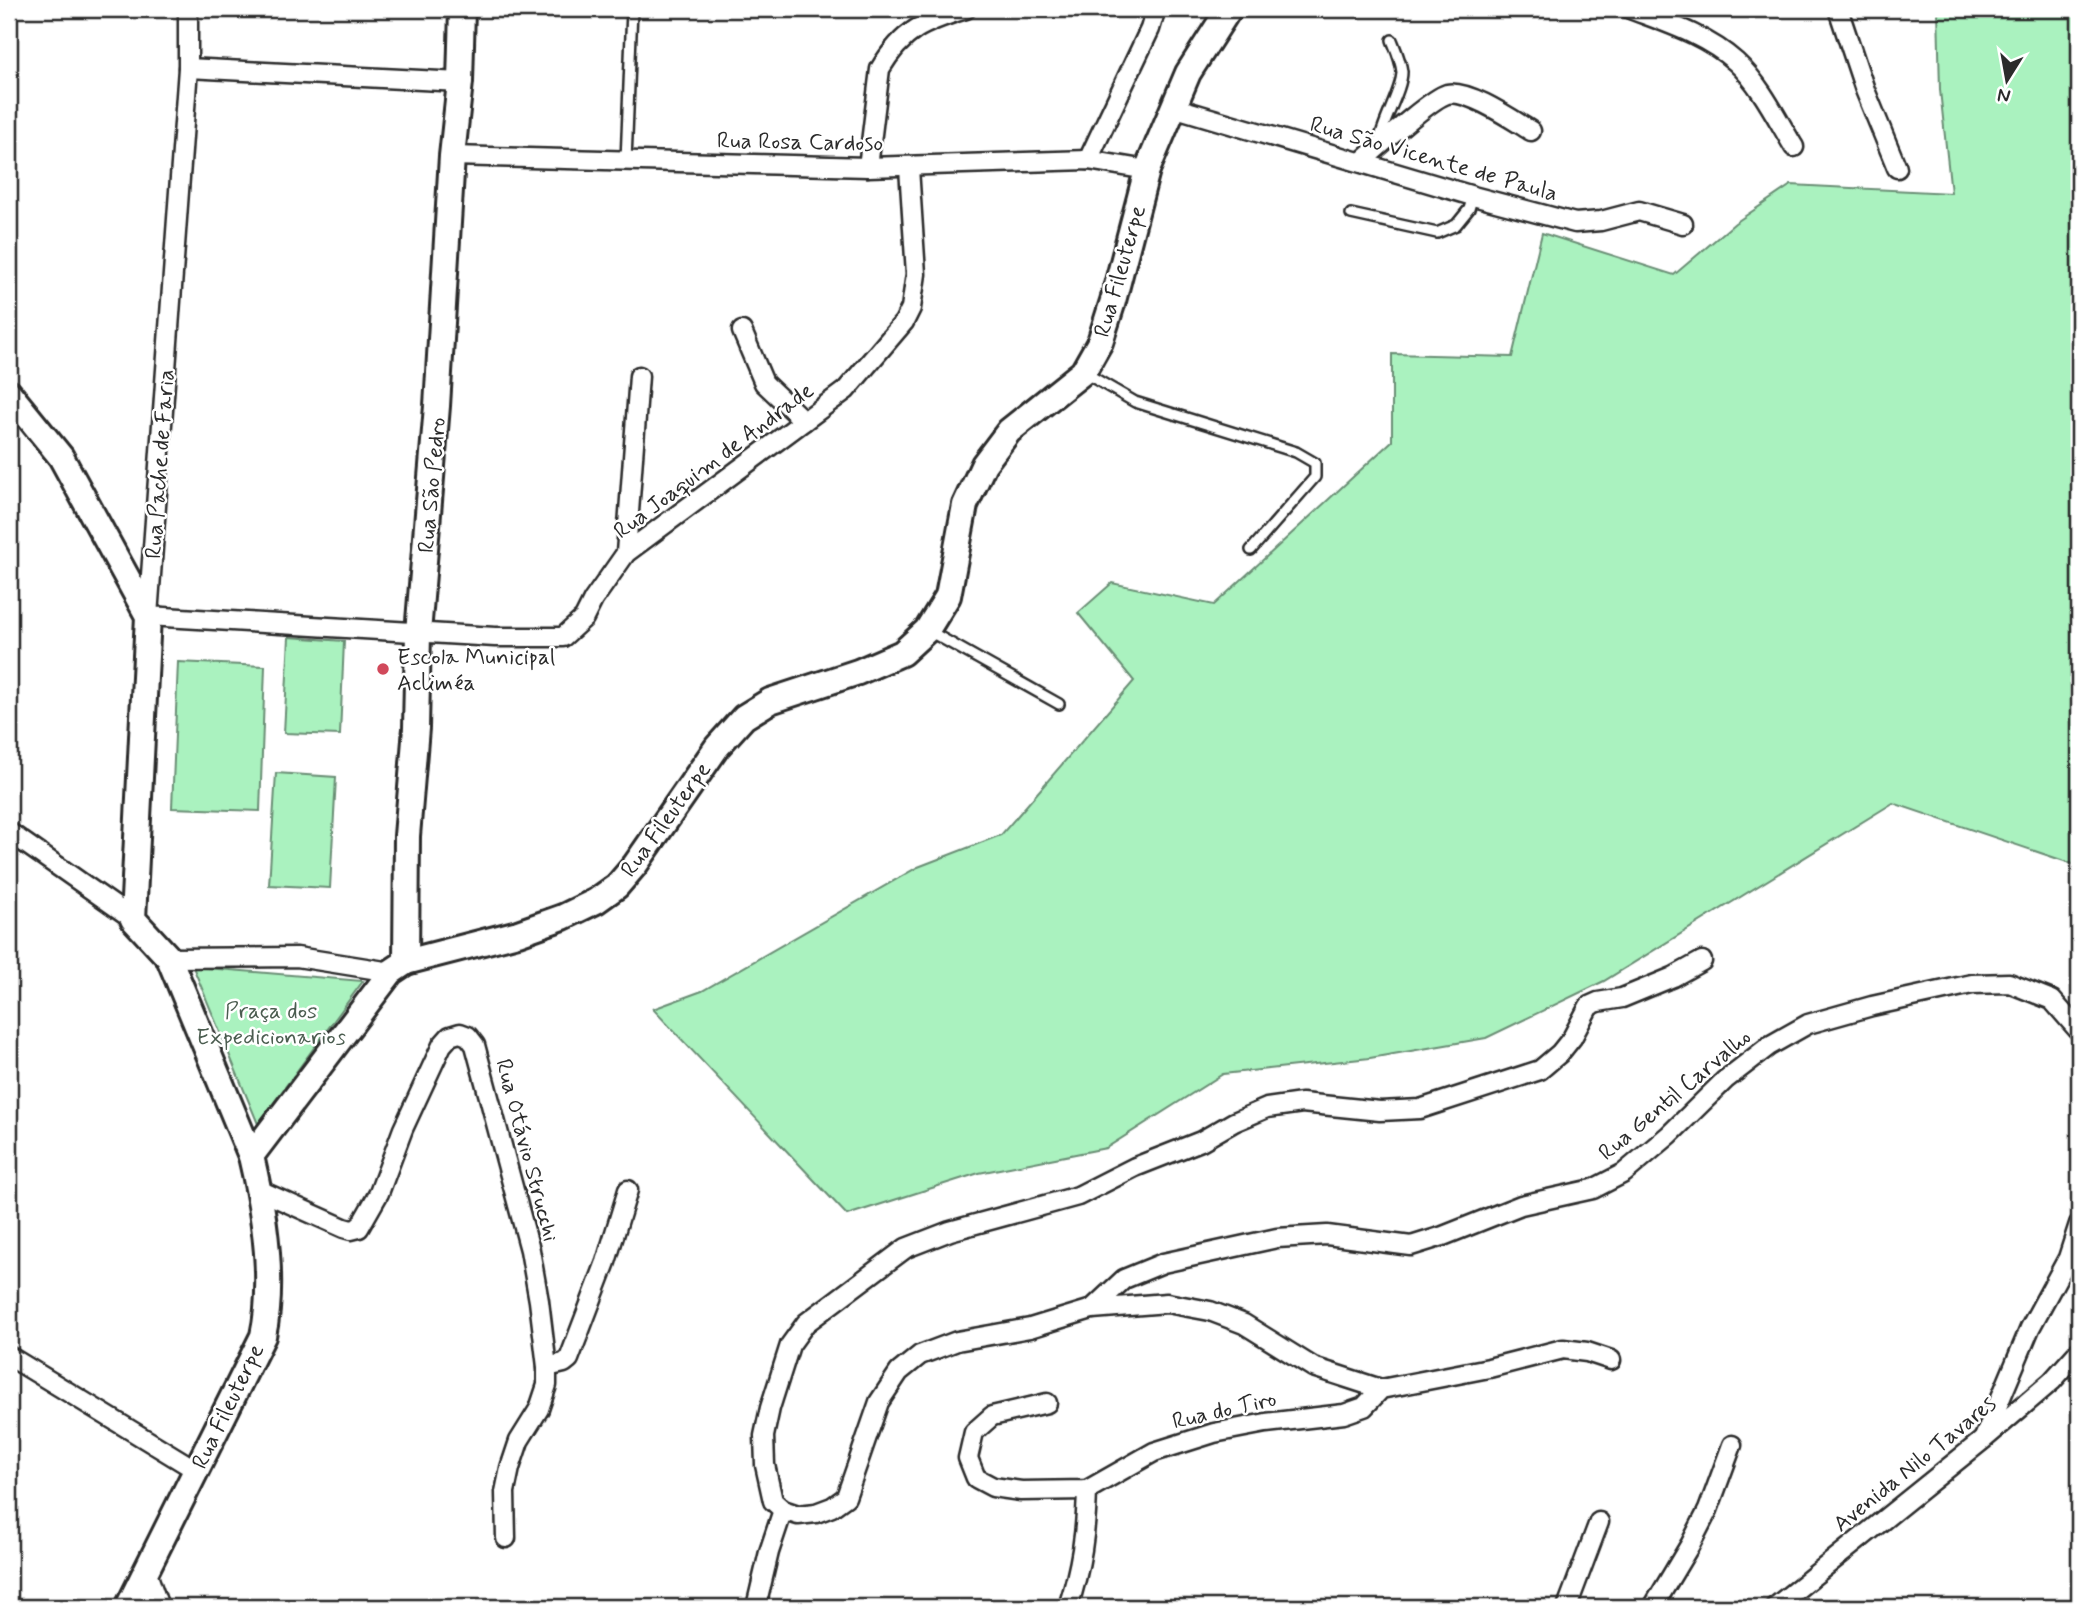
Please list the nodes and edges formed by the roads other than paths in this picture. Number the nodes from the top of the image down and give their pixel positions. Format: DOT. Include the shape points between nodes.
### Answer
graph roads {
  1 [pos="188,9"];
  2 [pos="462,9"];
  3 [pos="632,9"];
  4 [pos="966,9"];
  5 [pos="1156,9"];
  6 [pos="1229,9"];
  7 [pos="1630,9"];
  8 [pos="1838,9"];
  9 [pos="1392,40"];
  10 [pos="188,68"];
  11 [pos="460,82"];
  12 [pos="1173,107"];
  13 [pos="1531,131"];
  14 [pos="1378,147"];
  15 [pos="1794,147"];
  16 [pos="452,156"];
  17 [pos="1088,160"];
  18 [pos="626,162"];
  19 [pos="1361,162"];
  20 [pos="868,167"];
  21 [pos="909,168"];
  22 [pos="1897,168"];
  23 [pos="1147,170"];
  24 [pos="1473,196"];
  25 [pos="1351,214"];
  26 [pos="1683,224"];
  27 [pos="742,331"];
  28 [pos="1083,372"];
  29 [pos="639,376"];
  30 [pos="9,393"];
  31 [pos="804,421"];
  32 [pos="1251,550"];
  33 [pos="626,553"];
  34 [pos="148,616"];
  35 [pos="927,630"];
  36 [pos="418,633"];
  37 [pos="1059,704"];
  38 [pos="9,832"];
  39 [pos="132,919"];
  40 [pos="169,958"];
  41 [pos="1702,961"];
  42 [pos="398,967"];
  43 [pos="2079,1031"];
  44 [pos="251,1156"];
  45 [pos="259,1190"];
  46 [pos="628,1190"];
  47 [pos="2079,1224"];
  48 [pos="1092,1309"];
  49 [pos="2079,1351"];
  50 [pos="9,1356"];
  51 [pos="1611,1360"];
  52 [pos="547,1367"];
  53 [pos="1381,1389"];
  54 [pos="1047,1403"];
  55 [pos="1984,1439"];
  56 [pos="1732,1444"];
  57 [pos="196,1470"];
  58 [pos="1087,1490"];
  59 [pos="783,1510"];
  60 [pos="1599,1522"];
  61 [pos="506,1538"];
  62 [pos="146,1570"];
  63 [pos="128,1607"];
  64 [pos="159,1607"];
  65 [pos="756,1607"];
  66 [pos="1068,1607"];
  67 [pos="1567,1607"];
  68 [pos="1653,1607"];
  69 [pos="1775,1607"];
  1 -- 10 [label="street, Rua Pache de Faria"];
  2 -- 11 [label="main road, Rua São Pedro"];
  3 -- 18 [label="lane"];
  4 -- 20 [label="street" via="901,38 880,69"];
  5 -- 17 [label="street"];
  6 -- 12 [label="main road, Rua Fileuterpe" via="1188,73"];
  7 -- 15 [label="street" via="1703,38 1737,63"];
  8 -- 22 [label="street"];
  9 -- 14 [label="lane" via="1402,75"];
  10 -- 11 [label="street"];
  10 -- 34 [label="street, Rua Pache de Faria"];
  11 -- 16 [label="main road, Rua São Pedro"];
  12 -- 19 [label="street, Rua São Vicente de Paula"];
  12 -- 23 [label="main road, Rua Fileuterpe"];
  13 -- 14 [label="street" via="1494,109 1448,94"];
  14 -- 19 [label="street"];
  16 -- 18 [label="street, Rua Rosa Cardoso"];
  16 -- 36 [label="main road, Rua São Pedro"];
  17 -- 21 [label="street, Rua Rosa Cardoso"];
  17 -- 23 [label="street, Rua Rosa Cardoso"];
  18 -- 20 [label="street, Rua Rosa Cardoso"];
  19 -- 24 [label="street, Rua São Vicente de Paula"];
  20 -- 21 [label="street, Rua Rosa Cardoso"];
  21 -- 31 [label="street, Rua Joaquim de Andrade" via="916,274 911,308 846,390"];
  23 -- 28 [label="main road, Rua Fileuterpe" via="1110,312"];
  24 -- 25 [label="lane" via="1456,225 1437,233"];
  24 -- 26 [label="street, Rua São Vicente de Paula" via="1575,223 1639,211"];
  27 -- 31 [label="street" via="764,383"];
  28 -- 32 [label="lane" via="1135,402 1296,452 1315,463 1315,477"];
  28 -- 35 [label="main road, Rua Fileuterpe" via="1009,431 984,464 965,505 948,596"];
  29 -- 33 [label="street"];
  30 -- 34 [label="main road" via="61,457"];
  31 -- 33 [label="street, Rua Joaquim de Andrade"];
  33 -- 36 [label="street, Rua Joaquim de Andrade" via="584,618 563,637"];
  34 -- 36 [label="street, Rua Joaquim de Andrade"];
  34 -- 39 [label="main road, Rua Pache de Faria"];
  35 -- 37 [label="lane"];
  35 -- 42 [label="main road, Rua Fileuterpe" via="902,653 769,701 744,717 716,747 635,865 596,901 518,933"];
  36 -- 42 [label="main road, Rua São Pedro" via="416,728"];
  38 -- 39 [label="street"];
  39 -- 40 [label="main road"];
  40 -- 42 [label="street" via="297,957"];
  40 -- 44 [label="main road, Rua Fileuterpe"];
  41 -- 59 [label="street" via="1622,999 1589,1006 1572,1038 1540,1070 1420,1109 1380,1111 1302,1103 1267,1108 1078,1196 950,1231 906,1248 806,1322 790,1345 764,1436 773,1501"];
  42 -- 44 [label="main road"];
  43 -- 48 [label="street, Rua Gentil Carvalho" via="2052,1000 2009,983 1972,984 1820,1020 1769,1046 1624,1173 1593,1189 1521,1205 1410,1246 1327,1236 1277,1238 1163,1263 1124,1279"];
  44 -- 45 [label="main road, Rua Fileuterpe"];
  45 -- 52 [label="street, Rua Otávio Strucchi" via="344,1228 359,1228 379,1193 442,1045 450,1036 468,1036 481,1062 530,1250"];
  45 -- 57 [label="main road, Rua Fileuterpe" via="270,1295 263,1336"];
  46 -- 52 [label="street" via="569,1359"];
  47 -- 55 [label="street" via="2068,1258 2030,1328"];
  48 -- 53 [label="street" via="1167,1303 1210,1311 1244,1324 1313,1367"];
  48 -- 59 [label="street" via="1030,1328 957,1341 920,1355 899,1372 878,1402 846,1497 817,1513 798,1515"];
  49 -- 55 [label="street, Avenida Nilo Tavares" via="2052,1381"];
  50 -- 57 [label="street"];
  51 -- 53 [label="street, Rua do Tiro" via="1563,1349"];
  52 -- 61 [label="street, Rua Otávio Strucchi" via="539,1409 519,1441 510,1468 505,1492"];
  53 -- 58 [label="street, Rua do Tiro" via="1364,1407 1344,1413 1214,1433 1154,1452"];
  54 -- 58 [label="street, Rua do Tiro" via="992,1416 974,1432 968,1458 976,1478 993,1487 1021,1491"];
  55 -- 69 [label="street, Avenida Nilo Tavares"];
  56 -- 68 [label="street" via="1708,1510"];
  57 -- 62 [label="main road, Rua Fileuterpe"];
  58 -- 66 [label="street" via="1079,1574"];
  59 -- 65 [label="street"];
  60 -- 67 [label="street"];
  62 -- 63 [label="main road, Rua Fileuterpe"];
  62 -- 64 [label="street"];
}
